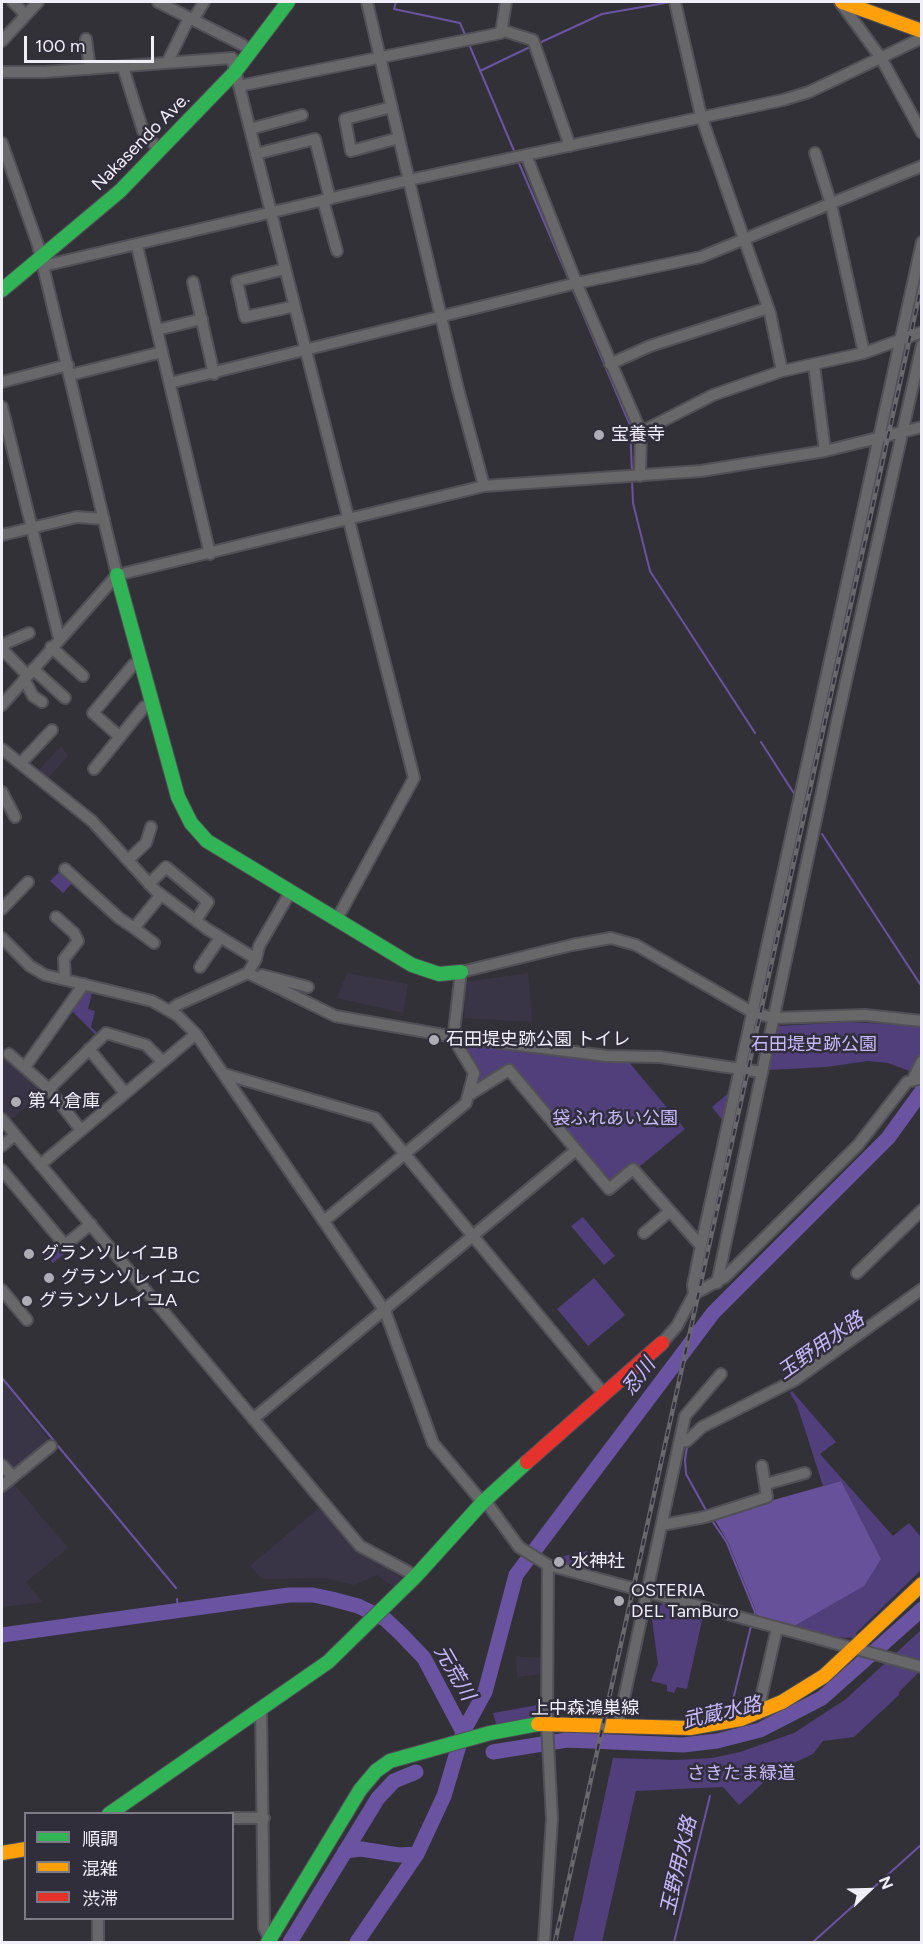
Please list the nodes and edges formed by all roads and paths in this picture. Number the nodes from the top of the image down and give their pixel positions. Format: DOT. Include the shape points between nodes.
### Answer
graph roads {
  1 [pos="13,2"];
  2 [pos="38,2"];
  3 [pos="158,2"];
  4 [pos="204,2"];
  5 [pos="276,2"];
  6 [pos="288,2"];
  7 [pos="367,2"];
  8 [pos="506,2"];
  9 [pos="675,2"];
  10 [pos="841,2"];
  11 [pos="26,15"];
  12 [pos="191,19"];
  13 [pos="501,30"];
  14 [pos="921,31"];
  15 [pos="921,38"];
  16 [pos="2,39"];
  17 [pos="86,39"];
  18 [pos="243,45"];
  19 [pos="380,56"];
  20 [pos="881,58"];
  21 [pos="167,63"];
  22 [pos="123,67"];
  23 [pos="90,69"];
  24 [pos="2,72"];
  25 [pos="234,73"];
  26 [pos="392,107"];
  27 [pos="302,115"];
  28 [pos="701,116"];
  29 [pos="249,129"];
  30 [pos="921,133"];
  31 [pos="399,138"];
  32 [pos="2,143"];
  33 [pos="153,143"];
  34 [pos="570,146"];
  35 [pos="814,153"];
  36 [pos="256,154"];
  37 [pos="526,155"];
  38 [pos="921,166"];
  39 [pos="409,180"];
  40 [pos="326,199"];
  41 [pos="831,204"];
  42 [pos="269,213"];
  43 [pos="742,240"];
  44 [pos="921,242"];
  45 [pos="136,246"];
  46 [pos="337,251"];
  47 [pos="41,256"];
  48 [pos="283,269"];
  49 [pos="2,274"];
  50 [pos="193,282"];
  51 [pos="577,283"];
  52 [pos="2,290"];
  53 [pos="291,307"];
  54 [pos="768,308"];
  55 [pos="442,318"];
  56 [pos="202,319"];
  57 [pos="157,330"];
  58 [pos="921,332"];
  59 [pos="898,342"];
  60 [pos="921,345"];
  61 [pos="162,352"];
  62 [pos="305,352"];
  63 [pos="864,353"];
  64 [pos="610,364"];
  65 [pos="814,365"];
  66 [pos="69,370"];
  67 [pos="782,371"];
  68 [pos="214,374"];
  69 [pos="2,382"];
  70 [pos="170,383"];
  71 [pos="2,408"];
  72 [pos="921,428"];
  73 [pos="641,432"];
  74 [pos="903,432"];
  75 [pos="879,438"];
  76 [pos="825,451"];
  77 [pos="640,476"];
  78 [pos="484,486"];
  79 [pos="104,519"];
  80 [pos="349,519"];
  81 [pos="30,528"];
  82 [pos="2,536"];
  83 [pos="210,554"];
  84 [pos="117,575"];
  85 [pos="29,633"];
  86 [pos="59,638"];
  87 [pos="51,647"];
  88 [pos="2,649"];
  89 [pos="140,662"];
  90 [pos="28,674"];
  91 [pos="83,676"];
  92 [pos="65,698"];
  93 [pos="42,702"];
  94 [pos="152,704"];
  95 [pos="2,705"];
  96 [pos="52,730"];
  97 [pos="120,737"];
  98 [pos="2,749"];
  99 [pos="21,763"];
  100 [pos="94,769"];
  101 [pos="2,792"];
  102 [pos="15,817"];
  103 [pos="151,827"];
  104 [pos="128,860"];
  105 [pos="64,869"];
  106 [pos="28,882"];
  107 [pos="149,884"];
  108 [pos="291,891"];
  109 [pos="161,895"];
  110 [pos="2,909"];
  111 [pos="56,917"];
  112 [pos="337,919"];
  113 [pos="196,920"];
  114 [pos="134,928"];
  115 [pos="2,938"];
  116 [pos="220,938"];
  117 [pos="154,943"];
  118 [pos="256,959"];
  119 [pos="200,967"];
  120 [pos="248,972"];
  121 [pos="461,972"];
  122 [pos="65,979"];
  123 [pos="84,984"];
  124 [pos="308,987"];
  125 [pos="170,1010"];
  126 [pos="752,1012"];
  127 [pos="773,1018"];
  128 [pos="921,1021"];
  129 [pos="196,1034"];
  130 [pos="455,1037"];
  131 [pos="89,1049"];
  132 [pos="9,1054"];
  133 [pos="921,1061"];
  134 [pos="162,1062"];
  135 [pos="25,1067"];
  136 [pos="739,1070"];
  137 [pos="761,1072"];
  138 [pos="224,1074"];
  139 [pos="917,1078"];
  140 [pos="49,1089"];
  141 [pos="124,1093"];
  142 [pos="469,1095"];
  143 [pos="2,1119"];
  144 [pos="81,1130"];
  145 [pos="15,1135"];
  146 [pos="2,1146"];
  147 [pos="576,1150"];
  148 [pos="404,1155"];
  149 [pos="40,1165"];
  150 [pos="2,1170"];
  151 [pos="921,1210"];
  152 [pos="669,1212"];
  153 [pos="324,1221"];
  154 [pos="91,1224"];
  155 [pos="644,1233"];
  156 [pos="473,1236"];
  157 [pos="700,1246"];
  158 [pos="857,1273"];
  159 [pos="717,1283"];
  160 [pos="921,1289"];
  161 [pos="2,1290"];
  162 [pos="694,1294"];
  163 [pos="385,1311"];
  164 [pos="27,1320"];
  165 [pos="662,1342"];
  166 [pos="721,1374"];
  167 [pos="604,1394"];
  168 [pos="254,1419"];
  169 [pos="680,1442"];
  170 [pos="51,1446"];
  171 [pos="2,1465"];
  172 [pos="762,1466"];
  173 [pos="805,1473"];
  174 [pos="13,1477"];
  175 [pos="766,1484"];
  176 [pos="2,1486"];
  177 [pos="483,1502"];
  178 [pos="662,1525"];
  179 [pos="544,1563"];
  180 [pos="416,1576"];
  181 [pos="921,1584"];
  182 [pos="647,1592"];
  183 [pos="777,1628"];
  184 [pos="859,1649"];
  185 [pos="921,1667"];
  186 [pos="261,1708"];
  187 [pos="764,1711"];
  188 [pos="618,1726"];
  189 [pos="547,1728"];
  190 [pos="112,1812"];
  191 [pos="234,1818"];
  192 [pos="264,1818"];
  193 [pos="24,1850"];
  194 [pos="2,1853"];
  195 [pos="98,1920"];
  196 [pos="269,1941"];
  197 [pos="98,1942"];
  198 [pos="544,1942"];
  1 -- 11 [label="street"];
  2 -- 11 [label="street"];
  3 -- 12 [label="street"];
  4 -- 12 [label="street"];
  5 -- 18 [label="main road, Nakasendo Ave."];
  6 -- 25 [label="main road, Nakasendo Ave."];
  7 -- 19 [label="street"];
  8 -- 13 [label="street"];
  9 -- 28 [label="street"];
  10 -- 14 [label="main road"];
  10 -- 20 [label="street"];
  11 -- 16 [label="street"];
  12 -- 18 [label="street"];
  12 -- 21 [label="street"];
  13 -- 19 [label="street"];
  13 -- 34 [label="street" via="533,39"];
  15 -- 20 [label="street"];
  17 -- 23 [label="street"];
  18 -- 25 [label="main road, Nakasendo Ave."];
  19 -- 25 [label="street"];
  19 -- 26 [label="street"];
  20 -- 28 [label="street" via="800,95"];
  20 -- 30 [label="street"];
  21 -- 22 [label="street"];
  21 -- 25 [label="street"];
  22 -- 23 [label="street"];
  22 -- 33 [label="street" via="143,131"];
  23 -- 24 [label="street"];
  25 -- 29 [label="street"];
  25 -- 33 [label="main road, Nakasendo Ave."];
  25 -- 42 [label="street"];
  25 -- 47 [label="main road, Nakasendo Ave." via="120,191"];
  26 -- 31 [label="street"];
  26 -- 31 [label="street" via="345,119 351,151"];
  27 -- 29 [label="street"];
  28 -- 34 [label="street"];
  28 -- 43 [label="street"];
  29 -- 36 [label="street"];
  31 -- 39 [label="street"];
  32 -- 47 [label="street"];
  33 -- 47 [label="main road, Nakasendo Ave."];
  34 -- 37 [label="street"];
  35 -- 41 [label="street"];
  36 -- 40 [label="street" via="315,139"];
  36 -- 42 [label="street"];
  37 -- 39 [label="street"];
  37 -- 51 [label="street"];
  38 -- 41 [label="street"];
  39 -- 40 [label="street"];
  39 -- 55 [label="street"];
  40 -- 42 [label="street"];
  40 -- 46 [label="street"];
  41 -- 43 [label="street"];
  41 -- 63 [label="street"];
  42 -- 45 [label="street"];
  42 -- 48 [label="street"];
  43 -- 51 [label="street" via="701,256"];
  43 -- 54 [label="street"];
  44 -- 59 [label="street"];
  45 -- 47 [label="street"];
  45 -- 57 [label="street"];
  47 -- 49 [label="main road, Nakasendo Ave."];
  47 -- 52 [label="main road, Nakasendo Ave."];
  47 -- 66 [label="street"];
  48 -- 53 [label="street"];
  48 -- 53 [label="street" via="237,281 245,317"];
  48 -- 62 [label="street"];
  50 -- 56 [label="street"];
  51 -- 55 [label="street"];
  51 -- 64 [label="street"];
  53 -- 62 [label="street"];
  54 -- 64 [label="street" via="650,346"];
  54 -- 67 [label="street"];
  55 -- 62 [label="street"];
  55 -- 78 [label="street"];
  56 -- 57 [label="street"];
  56 -- 68 [label="street"];
  57 -- 61 [label="street"];
  58 -- 59 [label="street"];
  59 -- 63 [label="street"];
  59 -- 75 [label="street"];
  60 -- 74 [label="street"];
  61 -- 66 [label="street"];
  61 -- 70 [label="street"];
  62 -- 68 [label="street"];
  62 -- 80 [label="street"];
  63 -- 65 [label="street"];
  64 -- 73 [label="street"];
  65 -- 67 [label="street"];
  65 -- 76 [label="street"];
  66 -- 69 [label="street"];
  66 -- 79 [label="street"];
  67 -- 73 [label="street" via="713,395"];
  68 -- 70 [label="street"];
  70 -- 83 [label="street"];
  71 -- 81 [label="street"];
  72 -- 74 [label="street"];
  73 -- 77 [label="street"];
  74 -- 75 [label="street"];
  74 -- 127 [label="street"];
  75 -- 76 [label="street"];
  75 -- 126 [label="street"];
  76 -- 77 [label="street" via="700,471"];
  77 -- 78 [label="street"];
  78 -- 80 [label="street"];
  79 -- 81 [label="street" via="77,517"];
  79 -- 84 [label="street"];
  80 -- 83 [label="street"];
  80 -- 112 [label="street" via="414,778"];
  81 -- 82 [label="street"];
  81 -- 86 [label="street"];
  83 -- 84 [label="street"];
  84 -- 86 [label="street"];
  84 -- 89 [label="main road"];
  85 -- 88 [label="street" via="6,643"];
  86 -- 87 [label="street"];
  87 -- 90 [label="street"];
  87 -- 91 [label="street"];
  88 -- 90 [label="street"];
  89 -- 94 [label="main road"];
  89 -- 97 [label="street" via="133,665 93,713"];
  90 -- 92 [label="street"];
  90 -- 93 [label="street" via="33,696"];
  90 -- 95 [label="street"];
  94 -- 97 [label="street" via="144,707"];
  94 -- 108 [label="main road" via="178,797 191,823 207,841"];
  96 -- 99 [label="street"];
  97 -- 100 [label="street"];
  98 -- 99 [label="street"];
  99 -- 104 [label="street" via="92,821"];
  101 -- 102 [label="street"];
  103 -- 104 [label="street" via="146,843"];
  104 -- 107 [label="street"];
  105 -- 114 [label="street"];
  106 -- 110 [label="street"];
  107 -- 109 [label="street"];
  107 -- 113 [label="street" via="166,867 208,902"];
  108 -- 112 [label="main road"];
  108 -- 118 [label="street" via="259,946"];
  109 -- 113 [label="street"];
  109 -- 114 [label="street"];
  111 -- 122 [label="street" via="78,941 64,959"];
  112 -- 121 [label="main road" via="412,965 439,974"];
  113 -- 116 [label="street"];
  114 -- 117 [label="street"];
  115 -- 122 [label="street" via="30,966 45,975"];
  116 -- 118 [label="street"];
  116 -- 119 [label="street"];
  118 -- 120 [label="street"];
  120 -- 124 [label="street"];
  120 -- 125 [label="street"];
  120 -- 130 [label="street" via="335,1016"];
  121 -- 126 [label="street" via="611,938 636,945"];
  121 -- 130 [label="street"];
  122 -- 123 [label="street"];
  123 -- 125 [label="street" via="145,999"];
  123 -- 135 [label="street"];
  125 -- 129 [label="street"];
  126 -- 127 [label="street"];
  126 -- 136 [label="street"];
  127 -- 128 [label="street" via="850,1015"];
  127 -- 137 [label="street"];
  129 -- 134 [label="street"];
  129 -- 138 [label="street"];
  130 -- 136 [label="street" via="607,1056 660,1057"];
  130 -- 142 [label="street" via="474,1073"];
  131 -- 134 [label="street" via="106,1033 146,1045"];
  131 -- 140 [label="street"];
  131 -- 141 [label="street"];
  132 -- 135 [label="street"];
  133 -- 139 [label="street"];
  134 -- 141 [label="street"];
  135 -- 140 [label="street"];
  136 -- 137 [label="street"];
  136 -- 157 [label="street"];
  137 -- 159 [label="street"];
  138 -- 148 [label="street" via="375,1118"];
  138 -- 153 [label="street"];
  139 -- 159 [label="street" via="908,1082 858,1145"];
  140 -- 144 [label="street"];
  141 -- 144 [label="street"];
  142 -- 147 [label="street" via="509,1070"];
  142 -- 148 [label="street" via="466,1103"];
  143 -- 145 [label="street"];
  144 -- 149 [label="street"];
  145 -- 146 [label="street"];
  145 -- 149 [label="street"];
  147 -- 152 [label="street" via="609,1189 633,1169"];
  147 -- 156 [label="street"];
  148 -- 153 [label="street"];
  148 -- 156 [label="street"];
  149 -- 154 [label="street"];
  150 -- 154 [label="street" via="65,1245"];
  151 -- 158 [label="street"];
  152 -- 155 [label="street"];
  152 -- 157 [label="street"];
  153 -- 163 [label="street"];
  154 -- 168 [label="street"];
  156 -- 163 [label="street"];
  156 -- 167 [label="street"];
  157 -- 162 [label="street"];
  159 -- 162 [label="street"];
  160 -- 169 [label="street" via="783,1387"];
  161 -- 164 [label="street"];
  162 -- 165 [label="street" via="677,1326"];
  163 -- 168 [label="street"];
  163 -- 177 [label="street" via="433,1443"];
  165 -- 167 [label="main road"];
  166 -- 169 [label="street" via="685,1416"];
  167 -- 177 [label="main road"];
  168 -- 180 [label="street" via="360,1545"];
  169 -- 178 [label="street"];
  170 -- 174 [label="street"];
  171 -- 174 [label="street"];
  172 -- 175 [label="street"];
  173 -- 175 [label="street"];
  174 -- 176 [label="street"];
  175 -- 178 [label="street" via="767,1497 705,1517"];
  177 -- 179 [label="street" via="519,1547"];
  177 -- 180 [label="main road"];
  178 -- 182 [label="street"];
  179 -- 182 [label="street"];
  179 -- 189 [label="street"];
  180 -- 186 [label="main road" via="328,1662"];
  181 -- 184 [label="main road, 上中森鴻巣線"];
  182 -- 183 [label="street"];
  182 -- 188 [label="street"];
  183 -- 184 [label="street"];
  183 -- 187 [label="street" via="761,1698"];
  184 -- 185 [label="street"];
  184 -- 187 [label="main road, 上中森鴻巣線" via="814,1683"];
  186 -- 190 [label="main road"];
  186 -- 192 [label="street"];
  187 -- 188 [label="main road, 上中森鴻巣線" via="705,1726"];
  188 -- 189 [label="main road, 上中森鴻巣線"];
  189 -- 196 [label="main road, 上中森鴻巣線" via="490,1733 390,1761 370,1777"];
  189 -- 198 [label="street" via="552,1819"];
  191 -- 192 [label="street"];
  192 -- 196 [label="street" via="264,1928"];
  193 -- 194 [label="main road"];
  195 -- 197 [label="street"];
}
